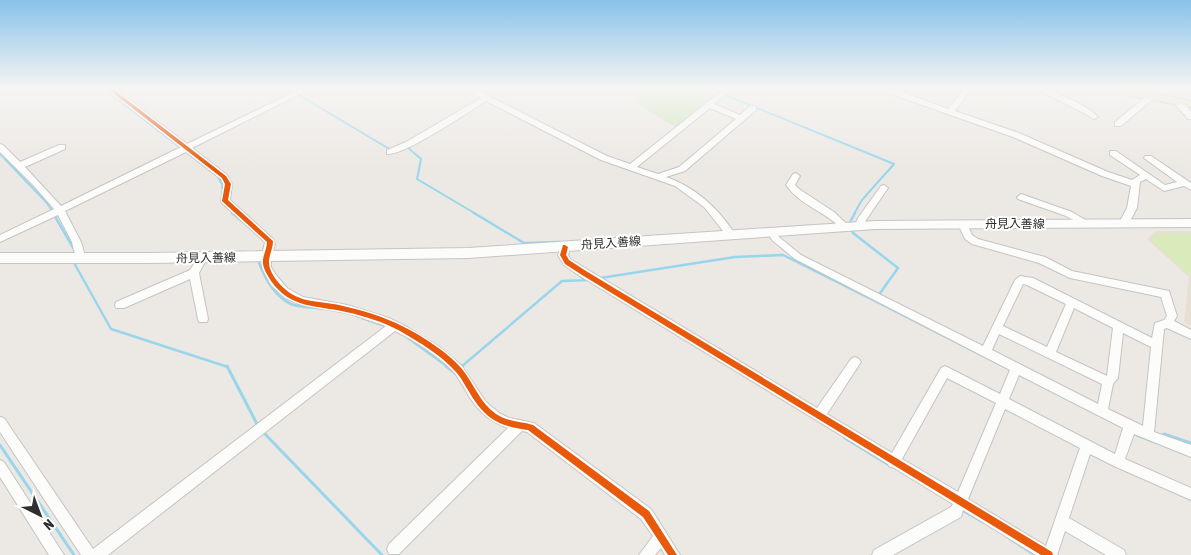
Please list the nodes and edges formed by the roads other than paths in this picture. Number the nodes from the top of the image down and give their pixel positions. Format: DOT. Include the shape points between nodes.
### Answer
graph roads {
  1 [pos="144,115"];
  2 [pos="254,115"];
  3 [pos="458,115"];
  4 [pos="520,115"];
  5 [pos="697,115"];
  6 [pos="733,115"];
  7 [pos="745,115"];
  8 [pos="955,115"];
  9 [pos="1129,115"];
  10 [pos="741,118"];
  11 [pos="1118,124"];
  12 [pos="0,146"];
  13 [pos="62,147"];
  14 [pos="187,148"];
  15 [pos="390,152"];
  16 [pos="1113,153"];
  17 [pos="1148,158"];
  18 [pos="19,166"];
  19 [pos="633,166"];
  20 [pos="660,176"];
  21 [pos="796,176"];
  22 [pos="1147,176"];
  23 [pos="1135,184"];
  24 [pos="1188,185"];
  25 [pos="884,188"];
  26 [pos="1021,197"];
  27 [pos="59,212"];
  28 [pos="1127,223"];
  29 [pos="1191,223"];
  30 [pos="963,224"];
  31 [pos="1087,224"];
  32 [pos="860,225"];
  33 [pos="844,226"];
  34 [pos="771,231"];
  35 [pos="730,234"];
  36 [pos="0,239"];
  37 [pos="565,247"];
  38 [pos="268,257"];
  39 [pos="0,258"];
  40 [pos="202,258"];
  41 [pos="81,259"];
  42 [pos="194,272"];
  43 [pos="1072,302"];
  44 [pos="120,305"];
  45 [pos="203,319"];
  46 [pos="1168,323"];
  47 [pos="395,325"];
  48 [pos="1118,326"];
  49 [pos="997,328"];
  50 [pos="1191,335"];
  51 [pos="1157,345"];
  52 [pos="985,353"];
  53 [pos="1050,353"];
  54 [pos="855,362"];
  55 [pos="1016,369"];
  56 [pos="1108,382"];
  57 [pos="1003,402"];
  58 [pos="1102,412"];
  59 [pos="818,416"];
  60 [pos="0,422"];
  61 [pos="519,426"];
  62 [pos="1130,426"];
  63 [pos="1148,435"];
  64 [pos="1087,445"];
  65 [pos="1191,451"];
  66 [pos="893,462"];
  67 [pos="1118,462"];
  68 [pos="0,466"];
  69 [pos="1191,494"];
  70 [pos="960,502"];
  71 [pos="1061,521"];
  72 [pos="661,536"];
  73 [pos="394,549"];
  74 [pos="57,555"];
  75 [pos="89,555"];
  76 [pos="97,555"];
  77 [pos="646,555"];
  78 [pos="673,555"];
  79 [pos="878,555"];
  80 [pos="1049,555"];
  81 [pos="1119,555"];
  1 -- 14 [label="street"];
  2 -- 14 [label="street"];
  3 -- 15 [label="street"];
  4 -- 19 [label="street" via="601,156"];
  5 -- 19 [label="street"];
  6 -- 10 [label="street"];
  7 -- 10 [label="street"];
  8 -- 23 [label="street" via="1016,135"];
  9 -- 11 [label="street"];
  10 -- 20 [label="street" via="682,169"];
  12 -- 18 [label="street"];
  13 -- 18 [label="street"];
  14 -- 27 [label="street"];
  14 -- 38 [label="street" via="224,177 228,184 225,201 270,241"];
  16 -- 22 [label="street"];
  17 -- 24 [label="street"];
  18 -- 27 [label="street" via="52,199"];
  19 -- 20 [label="street"];
  20 -- 35 [label="street" via="678,184 707,205"];
  21 -- 33 [label="street" via="790,185 796,194"];
  22 -- 23 [label="street" via="1136,180"];
  22 -- 24 [label="street" via="1164,188"];
  23 -- 28 [label="street"];
  25 -- 32 [label="street"];
  26 -- 31 [label="street"];
  27 -- 36 [label="street"];
  27 -- 41 [label="street" via="78,243"];
  28 -- 29 [label="main road, 舟見入善線"];
  28 -- 31 [label="main road, 舟見入善線"];
  30 -- 31 [label="main road, 舟見入善線"];
  30 -- 32 [label="main road, 舟見入善線"];
  30 -- 46 [label="street" via="968,236 976,242 1042,260 1070,274 1166,294 1172,316"];
  32 -- 33 [label="main road, 舟見入善線"];
  33 -- 34 [label="main road, 舟見入善線"];
  34 -- 35 [label="main road, 舟見入善線"];
  34 -- 52 [label="street" via="798,257"];
  35 -- 37 [label="main road, 舟見入善線"];
  37 -- 38 [label="main road, 舟見入善線" via="468,253"];
  37 -- 59 [label="street" via="563,256 572,266"];
  38 -- 40 [label="main road, 舟見入善線"];
  38 -- 47 [label="street" via="268,271 294,300 371,315"];
  39 -- 41 [label="main road, 舟見入善線"];
  40 -- 41 [label="main road, 舟見入善線"];
  40 -- 42 [label="street"];
  42 -- 44 [label="street"];
  42 -- 45 [label="street"];
  43 -- 48 [label="street"];
  43 -- 49 [label="street" via="1020,280"];
  43 -- 53 [label="street"];
  46 -- 50 [label="street"];
  46 -- 51 [label="street" via="1159,326"];
  47 -- 61 [label="street" via="456,367 480,404 497,420"];
  47 -- 76 [label="street"];
  48 -- 51 [label="street"];
  48 -- 56 [label="street" via="1112,378"];
  49 -- 52 [label="street"];
  49 -- 53 [label="street"];
  51 -- 63 [label="street"];
  52 -- 55 [label="street"];
  53 -- 56 [label="street"];
  54 -- 59 [label="street"];
  55 -- 57 [label="street"];
  55 -- 58 [label="street"];
  56 -- 58 [label="street"];
  57 -- 64 [label="street"];
  57 -- 66 [label="street" via="944,371"];
  57 -- 70 [label="street"];
  58 -- 62 [label="street"];
  59 -- 66 [label="street"];
  60 -- 75 [label="street"];
  61 -- 72 [label="street" via="530,427 646,514"];
  61 -- 73 [label="street"];
  62 -- 63 [label="street"];
  62 -- 67 [label="street"];
  63 -- 65 [label="street"];
  64 -- 67 [label="street"];
  64 -- 71 [label="street"];
  66 -- 70 [label="street"];
  67 -- 69 [label="street"];
  68 -- 74 [label="street"];
  70 -- 79 [label="street" via="956,512"];
  70 -- 80 [label="street"];
  71 -- 80 [label="street"];
  71 -- 81 [label="street"];
  72 -- 77 [label="street"];
  72 -- 78 [label="street"];
}
